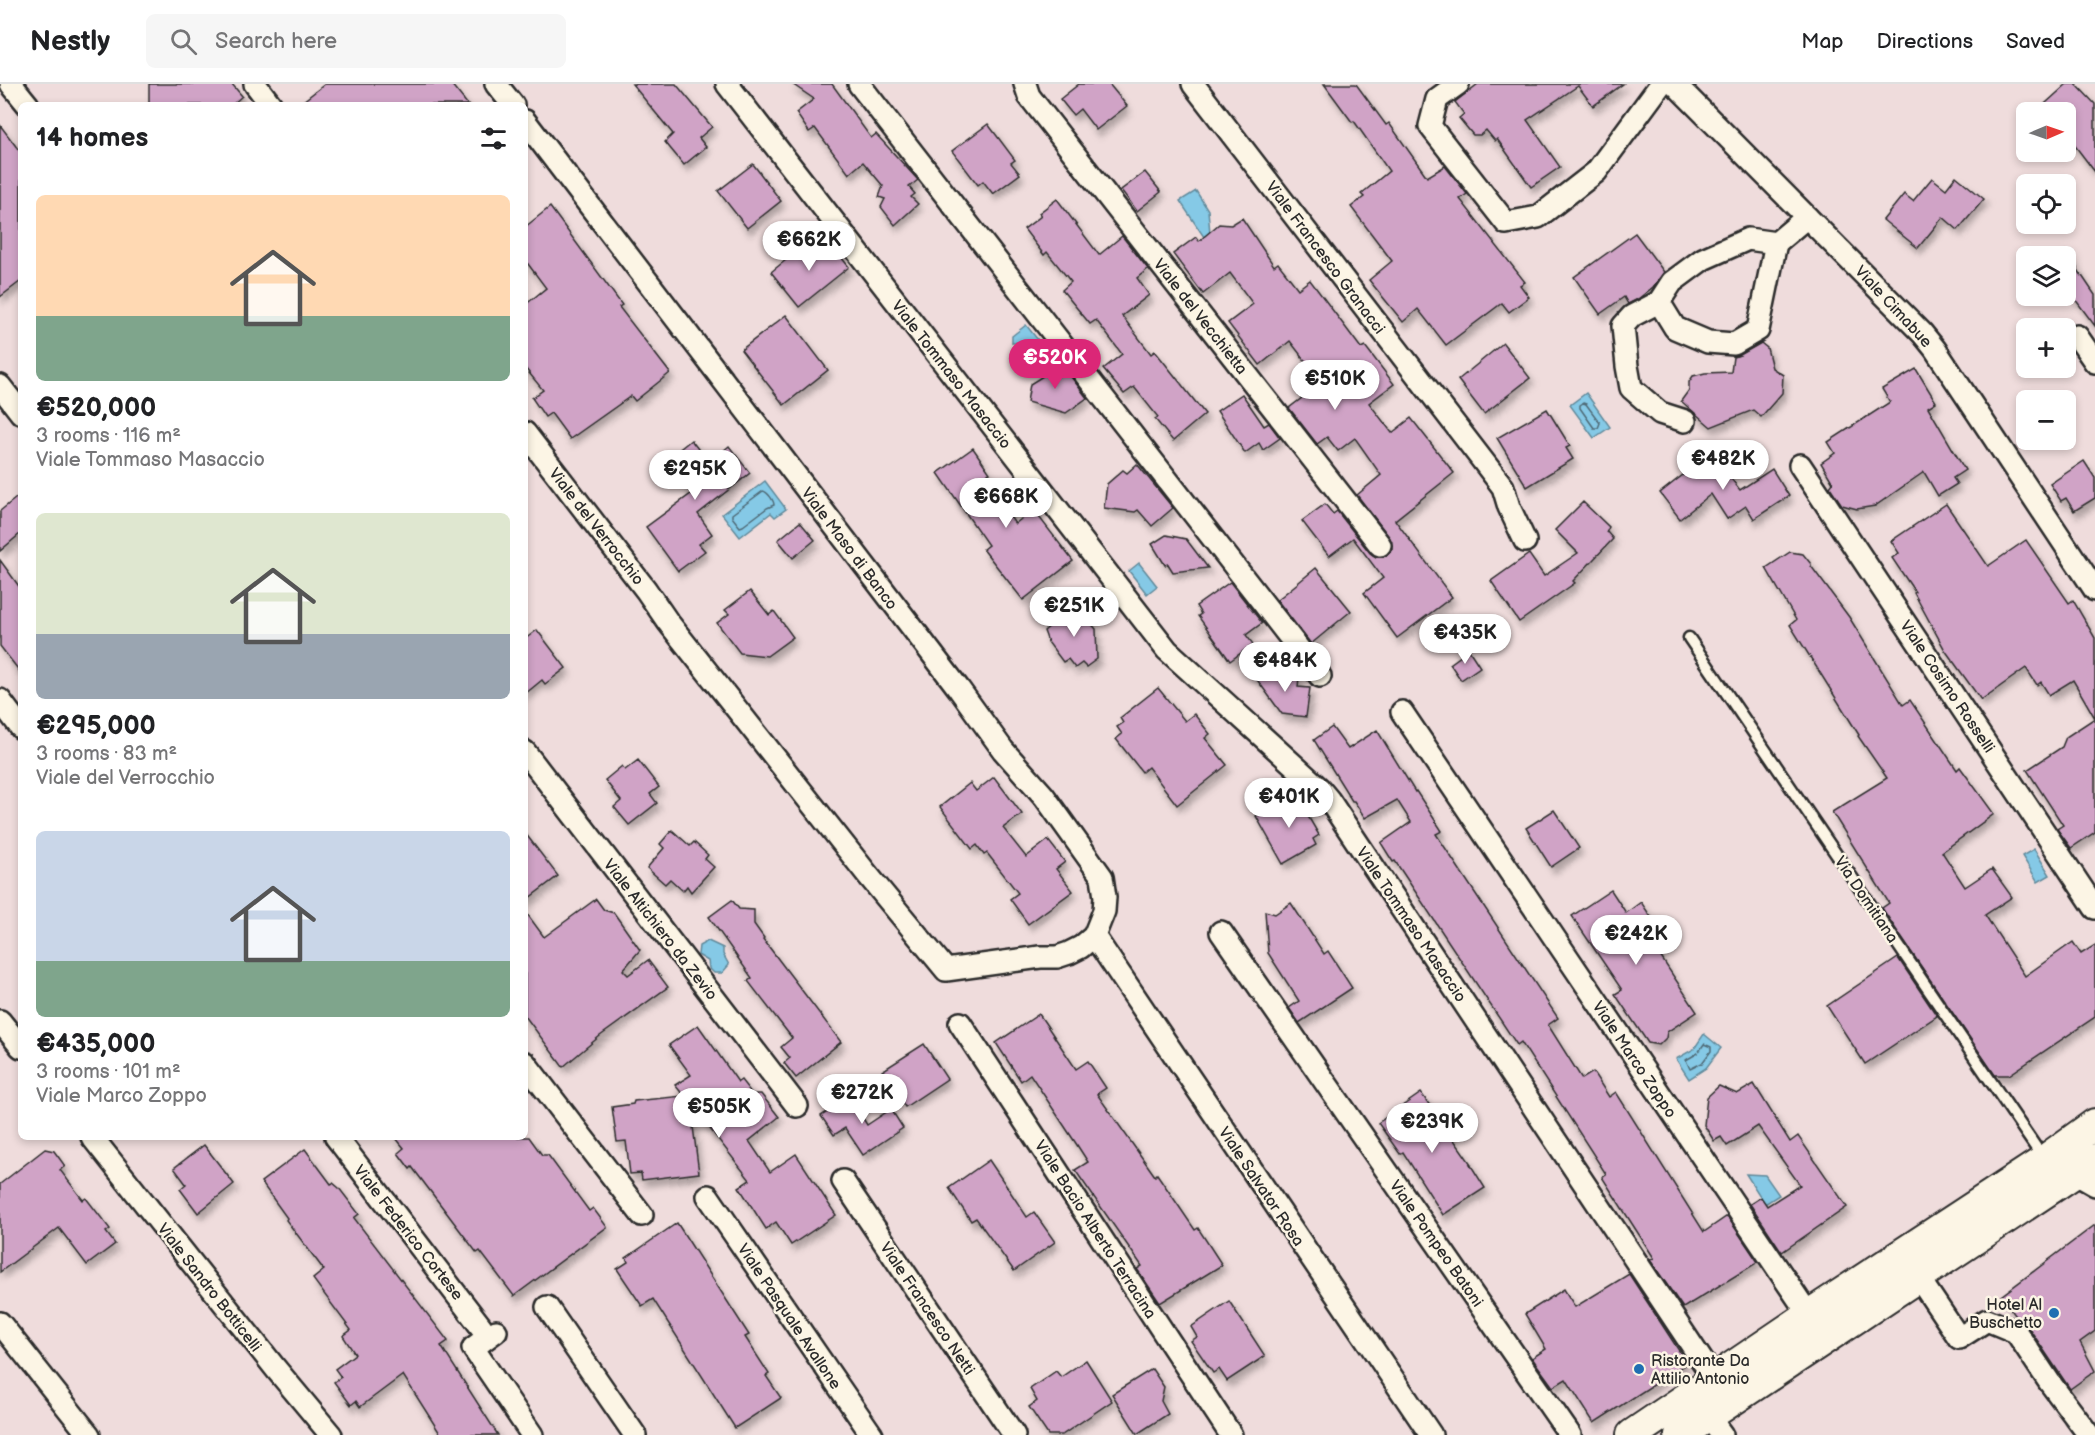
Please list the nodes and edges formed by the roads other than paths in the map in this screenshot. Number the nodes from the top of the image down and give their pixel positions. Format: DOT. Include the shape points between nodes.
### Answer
graph roads {
  1 [pos="11,84"];
  2 [pos="255,84"];
  3 [pos="496,84"];
  4 [pos="727,84"];
  5 [pos="859,84"];
  6 [pos="1025,84"];
  7 [pos="1193,84"];
  8 [pos="1458,84"];
  9 [pos="1661,84"];
  10 [pos="1675,84"];
  11 [pos="25,102"];
  12 [pos="269,102"];
  13 [pos="511,102"];
  14 [pos="528,125"];
  15 [pos="1807,217"];
  16 [pos="1776,243"];
  17 [pos="1659,302"];
  18 [pos="2078,336"];
  19 [pos="2095,362"];
  20 [pos="0,386"];
  21 [pos="18,409"];
  22 [pos="1685,421"];
  23 [pos="528,437"];
  24 [pos="1800,465"];
  25 [pos="1526,541"];
  26 [pos="1380,545"];
  27 [pos="2095,590"];
  28 [pos="1689,638"];
  29 [pos="1320,676"];
  30 [pos="0,700"];
  31 [pos="1402,712"];
  32 [pos="18,724"];
  33 [pos="528,756"];
  34 [pos="2095,908"];
  35 [pos="1221,932"];
  36 [pos="1094,936"];
  37 [pos="0,1021"];
  38 [pos="960,1023"];
  39 [pos="18,1043"];
  40 [pos="528,1067"];
  41 [pos="797,1106"];
  42 [pos="2095,1124"];
  43 [pos="94,1140"];
  44 [pos="338,1140"];
  45 [pos="2045,1160"];
  46 [pos="2088,1172"];
  47 [pos="843,1181"];
  48 [pos="708,1196"];
  49 [pos="642,1215"];
  50 [pos="1918,1277"];
  51 [pos="547,1306"];
  52 [pos="1809,1315"];
  53 [pos="0,1323"];
  54 [pos="1715,1380"];
  55 [pos="1715,1426"];
  56 [pos="89,1435"];
  57 [pos="331,1435"];
  58 [pos="532,1435"];
  59 [pos="635,1435"];
  60 [pos="872,1435"];
  61 [pos="1014,1435"];
  62 [pos="1231,1435"];
  63 [pos="1431,1435"];
  64 [pos="1570,1435"];
  65 [pos="1632,1435"];
  66 [pos="1680,1435"];
  67 [pos="2089,1435"];
  1 -- 11 [label="street"];
  2 -- 12 [label="street"];
  3 -- 13 [label="street"];
  4 -- 54 [label="street, Viale Tommaso Masaccio" via="1167,650 1329,800"];
  5 -- 29 [label="street"];
  6 -- 26 [label="street, Viale del Vecchietta" via="1029,96"];
  7 -- 25 [label="street, Viale Francesco Granacci" via="1503,487"];
  8 -- 9 [label="street" via="1437,99 1430,126 1506,223 1538,217 1596,172"];
  10 -- 15 [label="street, Viale Cimabue"];
  14 -- 36 [label="street, Viale Maso di Banco" via="1003,750 1044,796 1102,877 1104,911"];
  15 -- 16 [label="street"];
  15 -- 27 [label="street, Viale Cimabue" via="1935,349"];
  16 -- 17 [label="street" via="1748,240 1703,260 1672,282"];
  16 -- 17 [label="street" via="1758,330 1734,344 1708,342 1675,328"];
  17 -- 22 [label="street" via="1632,316 1623,326 1631,387 1660,413"];
  18 -- 19 [label="street"];
  20 -- 21 [label="street"];
  23 -- 36 [label="street, Viale del Verrocchio" via="668,622 946,970 1057,957 1081,947"];
  24 -- 34 [label="street, Viale Cosimo Rosselli"];
  28 -- 45 [label="lane, Via Domitiana"];
  30 -- 32 [label="street"];
  31 -- 52 [label="street, Viale Marco Zoppo"];
  33 -- 41 [label="street, Viale Altichiero da Zevio"];
  35 -- 64 [label="street, Viale Pompeo Batoni"];
  36 -- 63 [label="street, Viale Salvator Rosa"];
  37 -- 39 [label="street"];
  38 -- 62 [label="street, Viale Bacio Alberto Terracina"];
  40 -- 49 [label="street"];
  42 -- 45 [label="main road"];
  43 -- 57 [label="street, Viale Sandro Botticelli"];
  44 -- 58 [label="street, Viale Federico Cortese" via="489,1329 472,1347"];
  45 -- 52 [label="main road"];
  46 -- 50 [label="main road"];
  47 -- 61 [label="street, Viale Francesco Netti"];
  48 -- 60 [label="street, Viale Pasquale Avallone"];
  50 -- 55 [label="main road"];
  50 -- 67 [label="street" via="1959,1338 1987,1320 2016,1332"];
  51 -- 59 [label="street"];
  52 -- 54 [label="main road"];
  53 -- 56 [label="street"];
  54 -- 65 [label="main road"];
  55 -- 66 [label="main road"];
}
